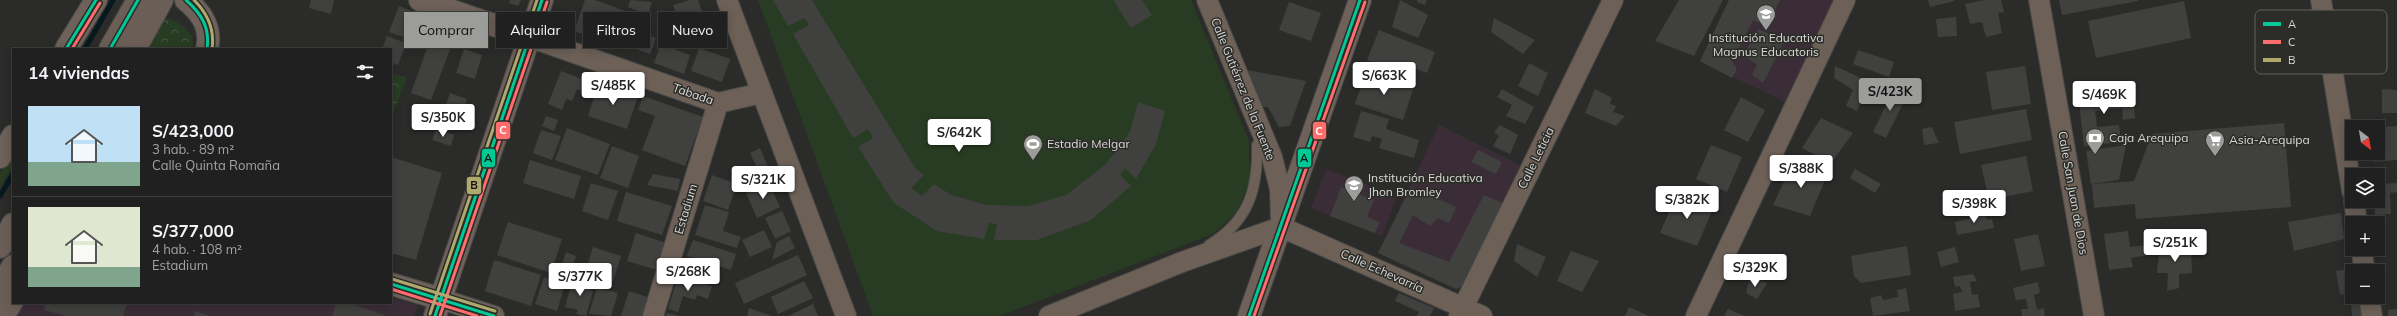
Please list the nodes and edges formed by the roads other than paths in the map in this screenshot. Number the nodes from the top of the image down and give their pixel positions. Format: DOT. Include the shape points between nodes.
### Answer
graph roads {
  1 [pos="96,0"];
  2 [pos="138,0"];
  3 [pos="162,0"];
  4 [pos="186,0"];
  5 [pos="420,0"];
  6 [pos="542,0"];
  7 [pos="727,0"];
  8 [pos="1197,0"];
  9 [pos="1207,0"];
  10 [pos="1360,0"];
  11 [pos="1613,0"];
  12 [pos="1845,0"];
  13 [pos="2039,0"];
  14 [pos="2321,0"];
  15 [pos="2323,10"];
  16 [pos="538,12"];
  17 [pos="496,26"];
  18 [pos="67,48"];
  19 [pos="111,48"];
  20 [pos="135,48"];
  21 [pos="207,48"];
  22 [pos="525,48"];
  23 [pos="560,48"];
  24 [pos="2333,74"];
  25 [pos="762,93"];
  26 [pos="718,103"];
  27 [pos="12,138"];
  28 [pos="1257,145"];
  29 [pos="0,157"];
  30 [pos="2348,168"];
  31 [pos="12,226"];
  32 [pos="1278,228"];
  33 [pos="0,247"];
  34 [pos="1182,262"];
  35 [pos="12,268"];
  36 [pos="392,285"];
  37 [pos="0,289"];
  38 [pos="12,302"];
  39 [pos="2370,304"];
  40 [pos="438,308"];
  41 [pos="1462,312"];
  42 [pos="3,316"];
  43 [pos="494,316"];
  44 [pos="654,316"];
  45 [pos="846,316"];
  46 [pos="1049,316"];
  47 [pos="1250,316"];
  48 [pos="1482,316"];
  49 [pos="1696,316"];
  50 [pos="2094,316"];
  51 [pos="2372,316"];
  1 -- 18 [label="main road"];
  2 -- 19 [label="main road"];
  3 -- 20 [label="main road"];
  4 -- 21 [label="main road" via="205,22"];
  5 -- 17 [label="main road, Tabada"];
  6 -- 16 [label="main road"];
  7 -- 25 [label="street"];
  8 -- 28 [label="lane, Calle Gutiérrez de la Fuente"];
  9 -- 32 [label="street, Calle Gutiérrez de la Fuente" via="1272,157 1280,189"];
  10 -- 32 [label="main road"];
  11 -- 41 [label="street, Calle Leticia"];
  12 -- 49 [label="street"];
  13 -- 50 [label="street, Calle San Juan de Dios"];
  14 -- 15 [label="street"];
  22 -- 40 [label="main road"];
  23 -- 26 [label="street, Tabada"];
  24 -- 30 [label="street"];
  25 -- 26 [label="street, Tabada"];
  25 -- 45 [label="street"];
  26 -- 44 [label="street, Estadium"];
  27 -- 29 [label="main road"];
  28 -- 32 [label="lane, Calle Gutiérrez de la Fuente" via="1273,195"];
  28 -- 34 [label="lane" via="1256,183 1236,224 1218,240"];
  31 -- 33 [label="main road"];
  32 -- 34 [label="street"];
  32 -- 41 [label="street, Calle Echevarría"];
  32 -- 47 [label="main road"];
  34 -- 46 [label="street"];
  35 -- 37 [label="main road"];
  36 -- 40 [label="main road"];
  38 -- 42 [label="main road"];
  39 -- 51 [label="street"];
  40 -- 43 [label="street"];
  41 -- 48 [label="street, Calle Echevarría"];
}
